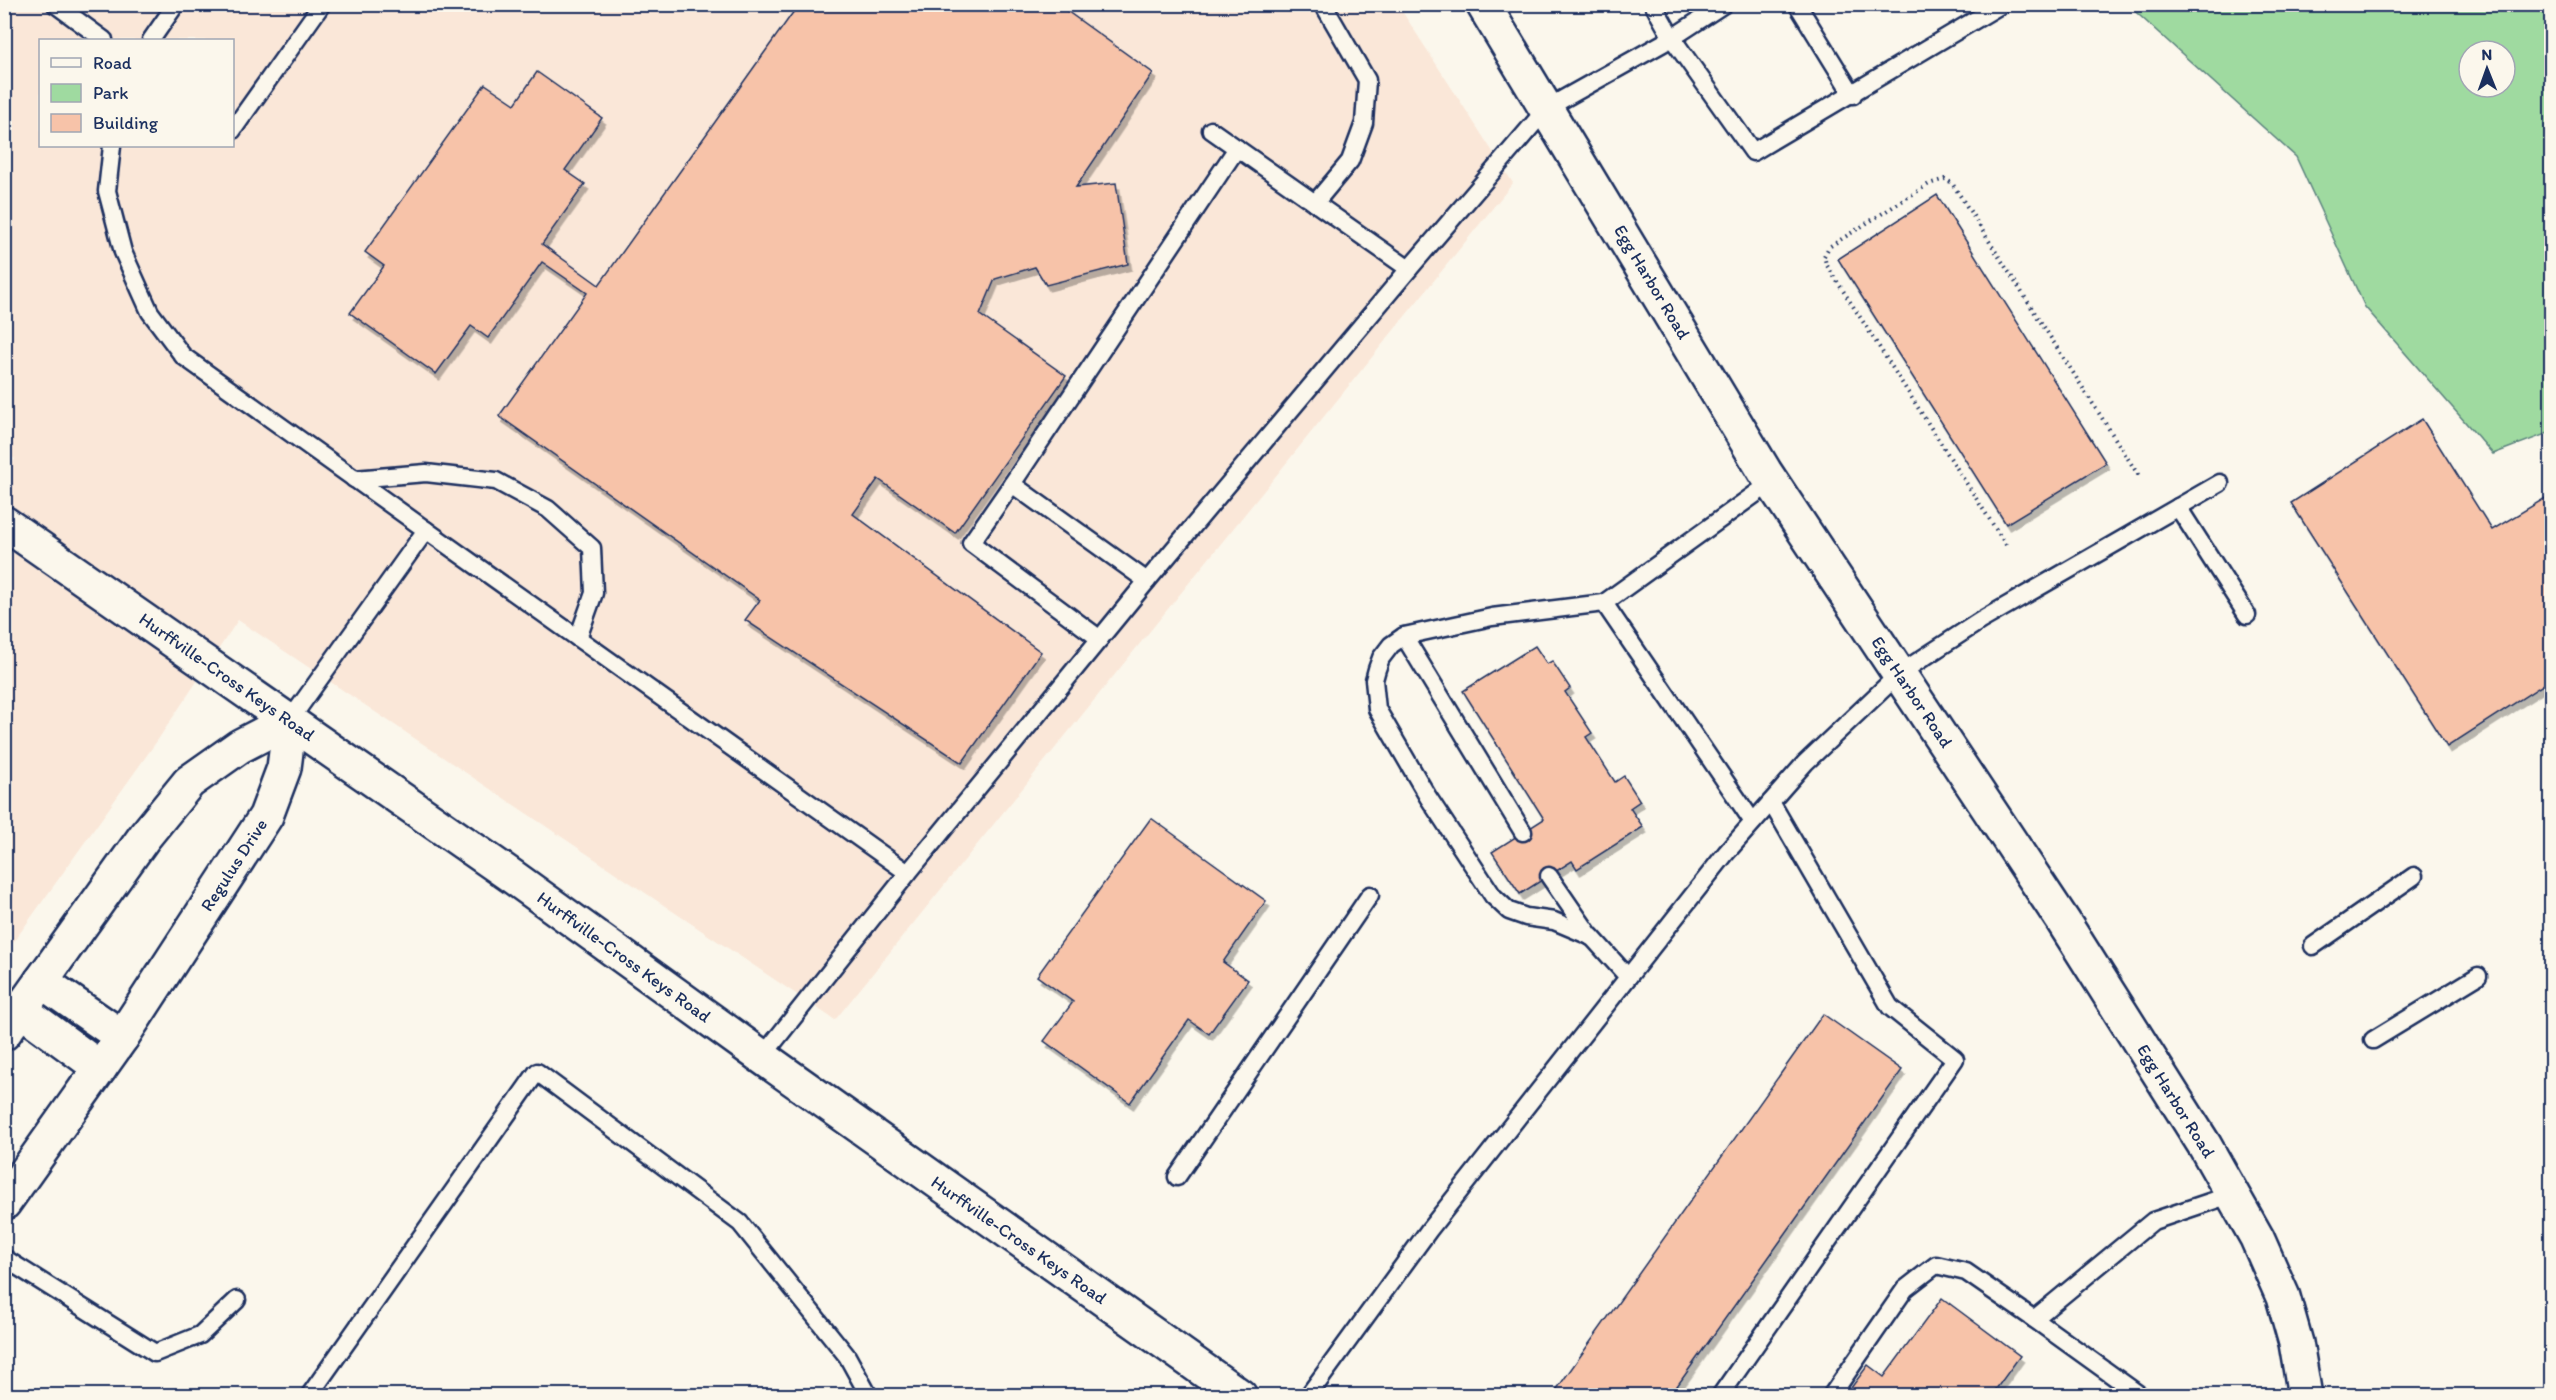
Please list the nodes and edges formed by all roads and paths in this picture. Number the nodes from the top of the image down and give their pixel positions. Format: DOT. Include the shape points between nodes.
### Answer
graph roads {
  1 [pos="55,4"];
  2 [pos="176,4"];
  3 [pos="322,4"];
  4 [pos="1323,4"];
  5 [pos="1483,4"];
  6 [pos="1653,4"];
  7 [pos="1724,4"];
  8 [pos="1797,4"];
  9 [pos="2002,4"];
  10 [pos="1672,38"];
  11 [pos="103,39"];
  12 [pos="152,39"];
  13 [pos="1853,94"];
  14 [pos="1548,108"];
  15 [pos="234,128"];
  16 [pos="1211,130"];
  17 [pos="112,147"];
  18 [pos="1237,148"];
  19 [pos="1315,203"];
  20 [pos="1409,269"];
  21 [pos="2139,476"];
  22 [pos="354,479"];
  23 [pos="1772,482"];
  24 [pos="2220,483"];
  25 [pos="1012,484"];
  26 [pos="2178,507"];
  27 [pos="4,524"];
  28 [pos="426,530"];
  29 [pos="2006,545"];
  30 [pos="1147,581"];
  31 [pos="1604,603"];
  32 [pos="2247,615"];
  33 [pos="1404,636"];
  34 [pos="578,638"];
  35 [pos="1100,639"];
  36 [pos="1900,673"];
  37 [pos="290,720"];
  38 [pos="1771,802"];
  39 [pos="1753,822"];
  40 [pos="1523,832"];
  41 [pos="908,873"];
  42 [pos="1549,876"];
  43 [pos="2414,876"];
  44 [pos="1370,895"];
  45 [pos="1592,937"];
  46 [pos="2313,946"];
  47 [pos="2478,976"];
  48 [pos="1628,978"];
  49 [pos="41,981"];
  50 [pos="13,1022"];
  51 [pos="122,1037"];
  52 [pos="2373,1040"];
  53 [pos="762,1057"];
  54 [pos="100,1068"];
  55 [pos="1177,1177"];
  56 [pos="2233,1194"];
  57 [pos="4,1203"];
  58 [pos="4,1258"];
  59 [pos="237,1300"];
  60 [pos="2034,1319"];
  61 [pos="309,1395"];
  62 [pos="869,1395"];
  63 [pos="1240,1395"];
  64 [pos="1308,1395"];
  65 [pos="1720,1395"];
  66 [pos="1831,1395"];
  67 [pos="2141,1395"];
  68 [pos="2305,1395"];
  1 -- 11 [label="lane"];
  2 -- 12 [label="lane"];
  3 -- 15 [label="lane"];
  4 -- 19 [label="lane" via="1368,80 1364,123 1350,161"];
  5 -- 14 [label="main road, Egg Harbor Road"];
  6 -- 10 [label="lane"];
  7 -- 10 [label="lane"];
  8 -- 13 [label="lane"];
  9 -- 13 [label="lane"];
  10 -- 13 [label="lane" via="1753,152"];
  10 -- 14 [label="lane"];
  14 -- 20 [label="lane"];
  14 -- 23 [label="main road, Egg Harbor Road"];
  16 -- 18 [label="lane"];
  17 -- 22 [label="lane" via="108,191 123,252 150,312 183,356"];
  18 -- 19 [label="lane"];
  18 -- 25 [label="lane"];
  19 -- 20 [label="lane"];
  20 -- 30 [label="lane"];
  21 -- 29 [label="path" via="1952,183 1945,178 1929,184 1829,248 1824,256"];
  22 -- 28 [label="lane"];
  22 -- 34 [label="lane" via="426,473 496,481 548,509 592,548 594,593"];
  23 -- 31 [label="lane"];
  23 -- 36 [label="main road, Egg Harbor Road"];
  24 -- 26 [label="lane"];
  25 -- 30 [label="lane"];
  25 -- 35 [label="lane" via="971,543"];
  26 -- 32 [label="lane"];
  26 -- 36 [label="lane" via="1980,621"];
  27 -- 37 [label="main road, Hurffville-Cross Keys Road"];
  28 -- 34 [label="lane"];
  28 -- 37 [label="lane"];
  30 -- 35 [label="lane"];
  31 -- 33 [label="lane" via="1492,617"];
  31 -- 39 [label="lane"];
  33 -- 40 [label="lane"];
  33 -- 45 [label="lane" via="1381,657 1374,680 1377,709 1428,797 1492,896 1526,917 1554,921"];
  34 -- 41 [label="lane"];
  35 -- 41 [label="lane"];
  36 -- 38 [label="lane" via="1805,763"];
  36 -- 56 [label="main road, Egg Harbor Road" via="2063,921"];
  37 -- 49 [label="main road" via="240,746 189,782 145,836"];
  37 -- 51 [label="main road, Regulus Drive" via="284,768 267,816"];
  37 -- 53 [label="main road, Hurffville-Cross Keys Road"];
  38 -- 39 [label="lane"];
  38 -- 65 [label="lane" via="1890,1007 1955,1059"];
  39 -- 48 [label="lane"];
  41 -- 53 [label="lane"];
  42 -- 45 [label="lane"];
  43 -- 46 [label="lane"];
  44 -- 55 [label="lane"];
  45 -- 48 [label="lane"];
  47 -- 52 [label="lane"];
  48 -- 64 [label="lane" via="1429,1230"];
  49 -- 50 [label="main road"];
  49 -- 51 [label="main road"];
  50 -- 54 [label="main road"];
  51 -- 54 [label="main road, Regulus Drive"];
  53 -- 63 [label="main road, Hurffville-Cross Keys Road"];
  54 -- 57 [label="main road, Regulus Drive"];
  56 -- 60 [label="lane" via="2153,1221"];
  56 -- 68 [label="main road, Egg Harbor Road" via="2283,1297"];
  58 -- 59 [label="lane" via="155,1353 200,1335"];
  60 -- 66 [label="lane" via="1966,1272 1936,1265 1905,1289"];
  60 -- 67 [label="lane"];
  61 -- 62 [label="lane" via="537,1072 740,1223 848,1356"];
}
